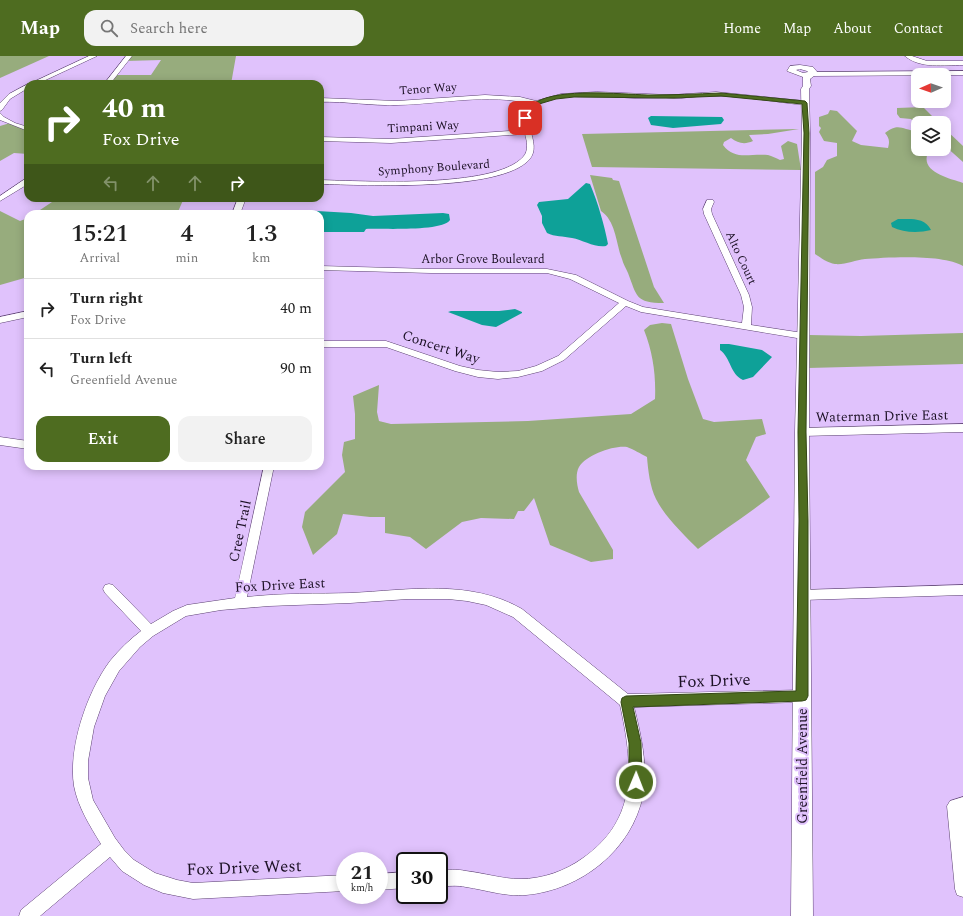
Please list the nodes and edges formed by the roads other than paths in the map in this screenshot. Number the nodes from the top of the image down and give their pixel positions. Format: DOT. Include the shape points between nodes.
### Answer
graph roads {
  1 [pos="94,56"];
  2 [pos="129,56"];
  3 [pos="908,56"];
  4 [pos="963,63"];
  5 [pos="963,72"];
  6 [pos="808,75"];
  7 [pos="41,80"];
  8 [pos="109,80"];
  9 [pos="24,88"];
  10 [pos="324,100"];
  11 [pos="537,103"];
  12 [pos="0,109"];
  13 [pos="0,115"];
  14 [pos="24,128"];
  15 [pos="528,132"];
  16 [pos="324,139"];
  17 [pos="324,182"];
  18 [pos="24,184"];
  19 [pos="0,199"];
  20 [pos="710,202"];
  21 [pos="324,268"];
  22 [pos="625,304"];
  23 [pos="24,315"];
  24 [pos="0,320"];
  25 [pos="746,327"];
  26 [pos="803,336"];
  27 [pos="324,344"];
  28 [pos="963,428"];
  29 [pos="802,432"];
  30 [pos="0,441"];
  31 [pos="24,444"];
  32 [pos="268,470"];
  33 [pos="109,588"];
  34 [pos="963,590"];
  35 [pos="802,596"];
  36 [pos="240,602"];
  37 [pos="149,631"];
  38 [pos="802,696"];
  39 [pos="626,702"];
  40 [pos="959,806"];
  41 [pos="111,846"];
  42 [pos="448,879"];
  43 [pos="336,884"];
  44 [pos="963,889"];
  45 [pos="27,916"];
  46 [pos="802,916"];
  1 -- 7 [label="street"];
  2 -- 8 [label="street"];
  3 -- 4 [label="street" via="916,61 933,64"];
  5 -- 6 [label="street"];
  6 -- 6 [label="main road" via="801,79 796,70"];
  6 -- 11 [label="street" via="714,94 574,95"];
  6 -- 26 [label="main road, Greenfield Avenue"];
  9 -- 12 [label="street" via="8,97"];
  10 -- 11 [label="street, Tenor Way" via="398,103 502,96"];
  11 -- 15 [label="street, Symphony Boulevard" via="526,115"];
  13 -- 14 [label="street" via="1,118"];
  15 -- 16 [label="street, Timpani Way" via="391,141"];
  15 -- 17 [label="street, Symphony Boulevard" via="530,151 526,159 512,169 492,176 397,184"];
  18 -- 19 [label="street"];
  20 -- 25 [label="street, Alto Court" via="708,214 747,301"];
  21 -- 22 [label="street, Arbor Grove Boulevard" via="438,272 547,271 573,277"];
  22 -- 25 [label="street, Arbor Grove Boulevard" via="653,312"];
  22 -- 27 [label="street, Concert Way" via="561,358 550,365 521,373 490,376 462,371 386,344"];
  23 -- 24 [label="street"];
  25 -- 26 [label="street, Arbor Grove Boulevard"];
  26 -- 29 [label="main road, Greenfield Avenue"];
  28 -- 29 [label="street, Waterman Drive East"];
  29 -- 35 [label="main road, Greenfield Avenue"];
  30 -- 31 [label="street"];
  32 -- 36 [label="street, Cree Trail"];
  33 -- 37 [label="street"];
  34 -- 35 [label="street"];
  35 -- 38 [label="main road, Greenfield Avenue"];
  36 -- 37 [label="street, Fox Drive East" via="183,612"];
  36 -- 39 [label="street, Fox Drive East" via="417,594 472,596 504,606 525,619"];
  37 -- 41 [label="street, Fox Drive East" via="129,647 104,680 82,746 80,772 84,795 91,813"];
  38 -- 39 [label="street, Fox Drive"];
  38 -- 46 [label="main road, Greenfield Avenue"];
  39 -- 42 [label="street" via="635,743 635,795 629,816 605,851 576,872 544,885 525,888 468,878"];
  40 -- 44 [label="street"];
  41 -- 43 [label="street, Fox Drive West" via="125,864 140,875 172,889 193,891"];
  41 -- 45 [label="street"];
}
